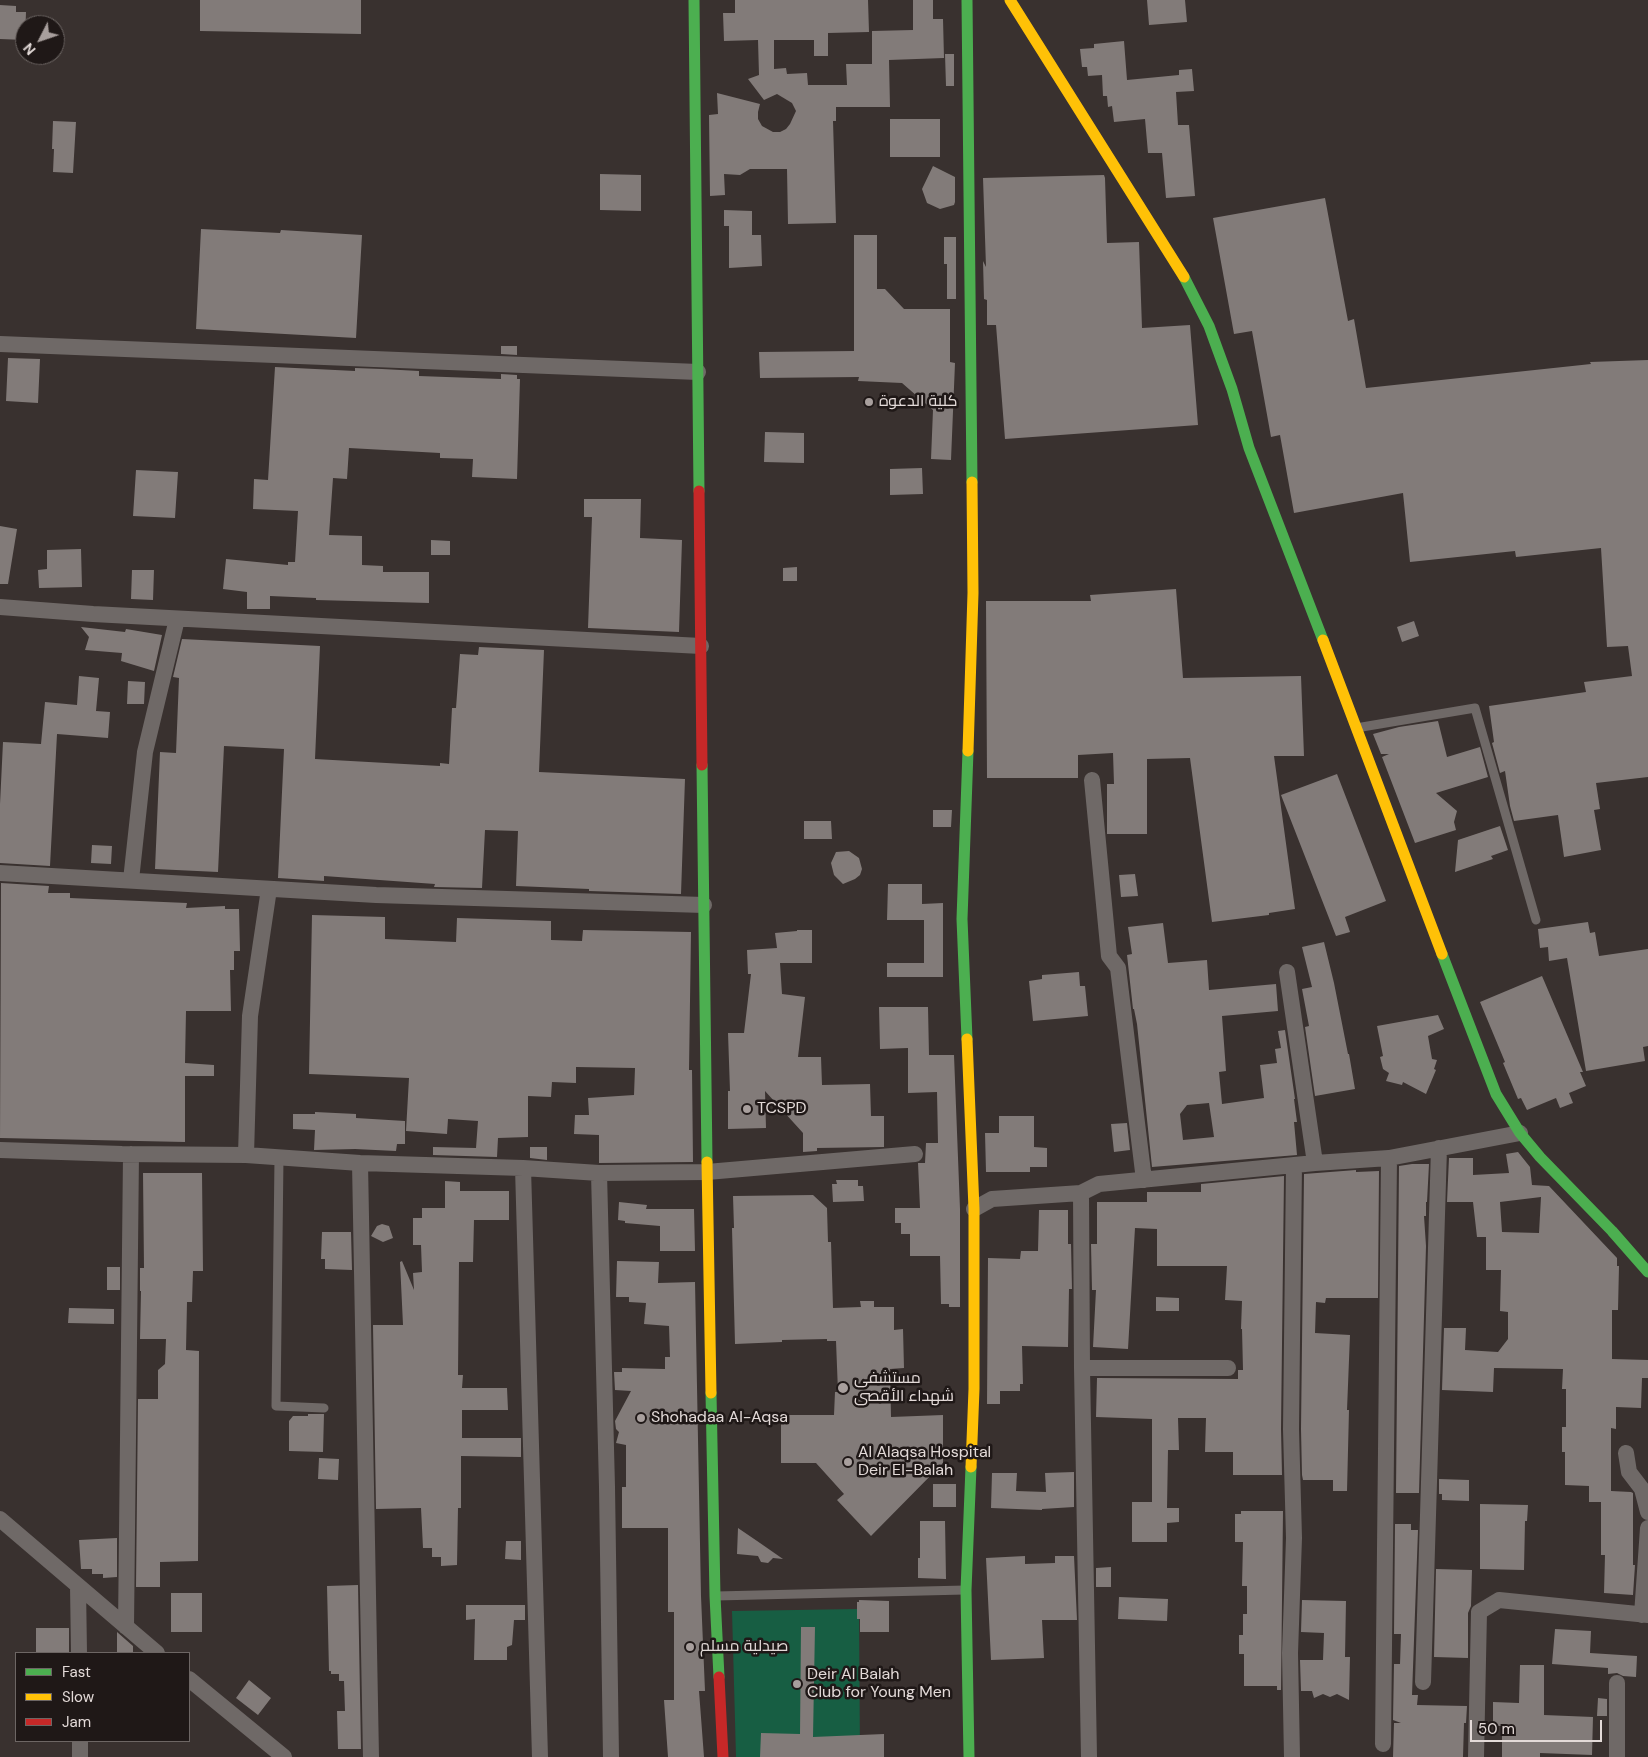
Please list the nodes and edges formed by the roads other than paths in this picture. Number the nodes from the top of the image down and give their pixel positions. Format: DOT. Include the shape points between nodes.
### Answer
graph roads {
  1 [pos="694,0"];
  2 [pos="967,0"];
  3 [pos="1010,0"];
  4 [pos="0,344"];
  5 [pos="698,372"];
  6 [pos="0,607"];
  7 [pos="177,618"];
  8 [pos="702,646"];
  9 [pos="1356,728"];
  10 [pos="1092,780"];
  11 [pos="0,872"];
  12 [pos="131,880"];
  13 [pos="269,889"];
  14 [pos="704,905"];
  15 [pos="1536,920"];
  16 [pos="1287,972"];
  17 [pos="1520,1133"];
  18 [pos="1439,1148"];
  19 [pos="0,1150"];
  20 [pos="131,1154"];
  21 [pos="915,1154"];
  22 [pos="246,1156"];
  23 [pos="278,1158"];
  24 [pos="1390,1158"];
  25 [pos="360,1163"];
  26 [pos="1315,1163"];
  27 [pos="1294,1165"];
  28 [pos="523,1168"];
  29 [pos="707,1172"];
  30 [pos="599,1173"];
  31 [pos="1144,1180"];
  32 [pos="1081,1193"];
  33 [pos="974,1209"];
  34 [pos="1648,1272"];
  35 [pos="1082,1368"];
  36 [pos="1228,1368"];
  37 [pos="324,1408"];
  38 [pos="1626,1454"];
  39 [pos="1648,1512"];
  40 [pos="0,1519"];
  41 [pos="1648,1528"];
  42 [pos="78,1586"];
  43 [pos="966,1590"];
  44 [pos="716,1596"];
  45 [pos="1645,1615"];
  46 [pos="126,1627"];
  47 [pos="79,1652"];
  48 [pos="157,1652"];
  49 [pos="190,1680"];
  50 [pos="1423,1682"];
  51 [pos="1617,1683"];
  52 [pos="80,1742"];
  53 [pos="1383,1744"];
  54 [pos="80,1757"];
  55 [pos="284,1757"];
  56 [pos="371,1757"];
  57 [pos="540,1757"];
  58 [pos="611,1757"];
  59 [pos="723,1757"];
  60 [pos="969,1757"];
  61 [pos="1089,1757"];
  62 [pos="1292,1757"];
  63 [pos="1476,1757"];
  64 [pos="1617,1757"];
  1 -- 5 [label="street"];
  2 -- 33 [label="street" via="973,593 962,919"];
  3 -- 9 [label="street" via="1182,274 1209,326 1249,448"];
  4 -- 5 [label="street"];
  5 -- 8 [label="street"];
  6 -- 7 [label="street"];
  7 -- 8 [label="street"];
  7 -- 12 [label="street" via="145,752"];
  8 -- 14 [label="street"];
  9 -- 15 [label="lane" via="1475,708"];
  9 -- 17 [label="street" via="1496,1094"];
  10 -- 31 [label="street" via="1109,956 1118,968"];
  11 -- 12 [label="street"];
  12 -- 13 [label="street"];
  13 -- 14 [label="street"];
  13 -- 22 [label="street" via="250,1016"];
  14 -- 29 [label="street"];
  16 -- 26 [label="street"];
  17 -- 18 [label="street"];
  17 -- 34 [label="street"];
  18 -- 24 [label="street"];
  18 -- 50 [label="street"];
  19 -- 20 [label="street"];
  20 -- 22 [label="street"];
  20 -- 46 [label="street"];
  21 -- 29 [label="street"];
  22 -- 23 [label="street"];
  23 -- 25 [label="street"];
  23 -- 37 [label="lane" via="276,1406"];
  24 -- 26 [label="street"];
  24 -- 53 [label="street"];
  25 -- 28 [label="street"];
  25 -- 56 [label="street"];
  26 -- 27 [label="street"];
  27 -- 31 [label="street"];
  27 -- 62 [label="street"];
  28 -- 30 [label="street"];
  28 -- 57 [label="street"];
  29 -- 30 [label="street"];
  29 -- 44 [label="street"];
  30 -- 58 [label="street"];
  31 -- 32 [label="street" via="1099,1184"];
  32 -- 33 [label="street" via="992,1199"];
  32 -- 35 [label="street"];
  33 -- 43 [label="street" via="974,1389"];
  35 -- 36 [label="street"];
  35 -- 61 [label="street"];
  38 -- 39 [label="street" via="1629,1472 1642,1489"];
  40 -- 42 [label="street"];
  41 -- 45 [label="street"];
  42 -- 46 [label="street"];
  42 -- 47 [label="street"];
  43 -- 44 [label="lane"];
  43 -- 60 [label="street"];
  44 -- 59 [label="street"];
  45 -- 63 [label="street" via="1499,1600 1479,1612"];
  46 -- 48 [label="street"];
  49 -- 55 [label="street"];
  51 -- 64 [label="street"];
  52 -- 54 [label="street"];
}
